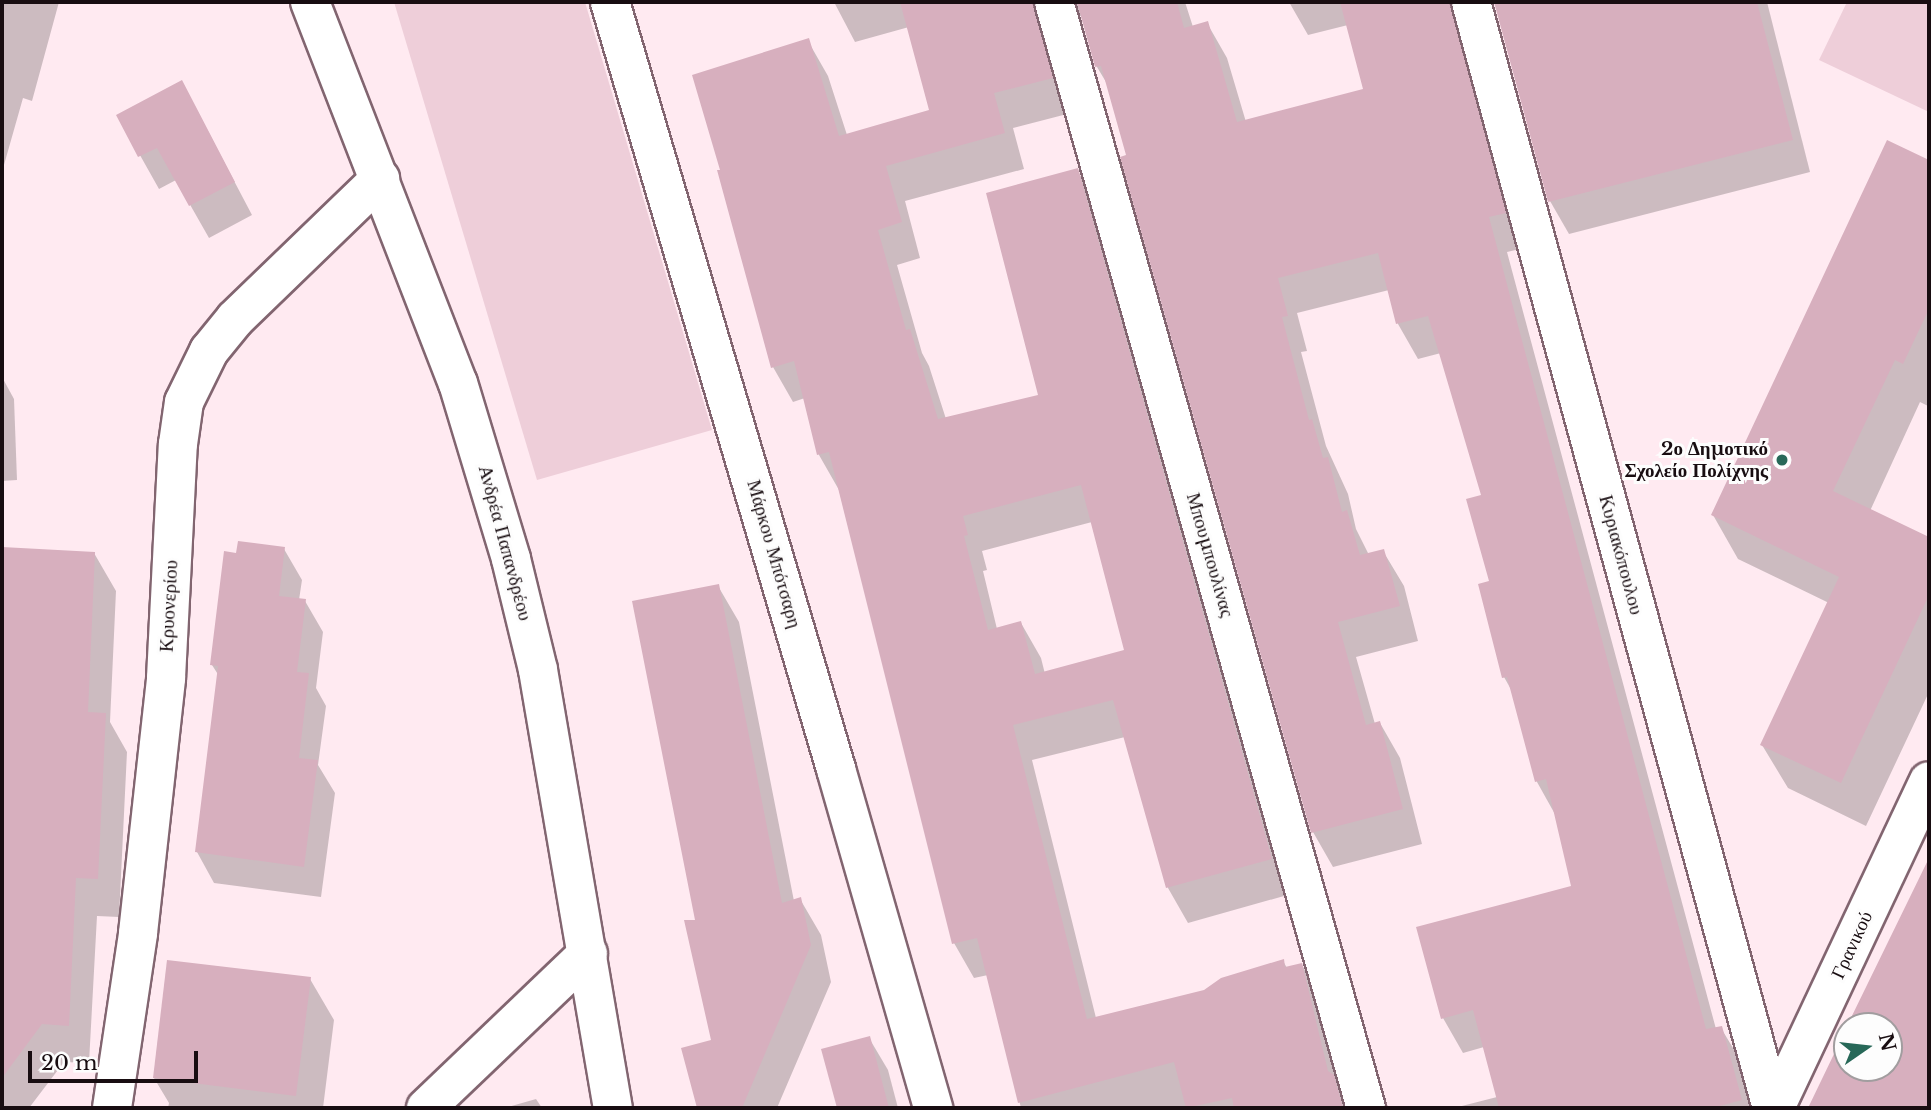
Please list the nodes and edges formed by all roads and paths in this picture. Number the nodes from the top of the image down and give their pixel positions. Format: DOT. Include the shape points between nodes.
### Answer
graph roads {
  1 [pos="310,2"];
  2 [pos="610,2"];
  3 [pos="1054,2"];
  4 [pos="1471,2"];
  5 [pos="380,179"];
  6 [pos="1929,781"];
  7 [pos="588,953"];
  8 [pos="112,1108"];
  9 [pos="426,1108"];
  10 [pos="613,1108"];
  11 [pos="933,1108"];
  12 [pos="1366,1108"];
  13 [pos="1773,1108"];
  1 -- 5 [label="street, Ανδρέα Παπανδρέου"];
  2 -- 11 [label="street, Μάρκου Μπότσαρη"];
  3 -- 12 [label="street, Μπουμπουλίνας"];
  4 -- 13 [label="street, Κυριακόπουλου"];
  5 -- 7 [label="street, Ανδρέα Παπανδρέου" via="458,383 511,559 538,670"];
  5 -- 8 [label="street, Κρυονερίου" via="235,319 209,351 184,402 166,678 138,933"];
  6 -- 13 [label="street, Γρανικού"];
  7 -- 9 [label="street"];
  7 -- 10 [label="street, Ανδρέα Παπανδρέου"];
}
